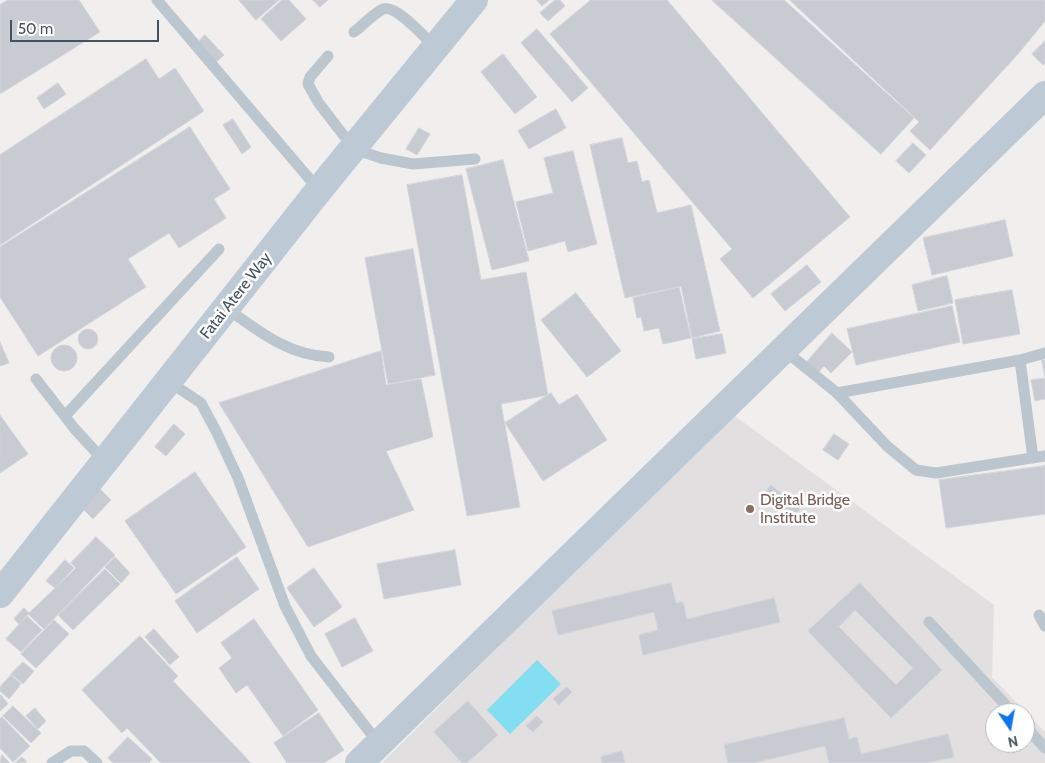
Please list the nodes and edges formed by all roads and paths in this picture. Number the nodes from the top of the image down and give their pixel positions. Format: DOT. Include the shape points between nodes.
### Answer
graph roads {
  1 [pos="157,0"];
  2 [pos="473,0"];
  3 [pos="354,32"];
  4 [pos="435,47"];
  5 [pos="328,56"];
  6 [pos="1045,94"];
  7 [pos="354,149"];
  8 [pos="475,159"];
  9 [pos="319,190"];
  10 [pos="219,249"];
  11 [pos="226,308"];
  12 [pos="784,350"];
  13 [pos="1045,353"];
  14 [pos="329,357"];
  15 [pos="1020,360"];
  16 [pos="36,379"];
  17 [pos="168,381"];
  18 [pos="837,393"];
  19 [pos="65,416"];
  20 [pos="1045,456"];
  21 [pos="1033,458"];
  22 [pos="104,462"];
  23 [pos="0,594"];
  24 [pos="1038,615"];
  25 [pos="929,622"];
  26 [pos="1045,626"];
  27 [pos="1004,703"];
  28 [pos="1035,737"];
  29 [pos="379,744"];
  30 [pos="1045,748"];
  31 [pos="52,763"];
  32 [pos="98,763"];
  33 [pos="358,763"];
  1 -- 9 [label="lane"];
  2 -- 4 [label="street, Fatai Atere Way"];
  3 -- 4 [label="lane" via="388,8 398,12"];
  4 -- 7 [label="street, Fatai Atere Way"];
  5 -- 7 [label="lane" via="308,84"];
  6 -- 12 [label="street"];
  7 -- 8 [label="lane" via="413,164"];
  7 -- 9 [label="street, Fatai Atere Way"];
  9 -- 11 [label="street, Fatai Atere Way"];
  10 -- 19 [label="lane"];
  11 -- 14 [label="lane" via="290,349 308,356"];
  11 -- 17 [label="street, Fatai Atere Way"];
  12 -- 18 [label="lane"];
  12 -- 29 [label="street"];
  13 -- 15 [label="lane"];
  15 -- 18 [label="lane"];
  15 -- 21 [label="lane"];
  16 -- 19 [label="lane"];
  17 -- 22 [label="street, Fatai Atere Way"];
  17 -- 29 [label="lane" via="201,403 238,478 294,625 311,656"];
  18 -- 21 [label="lane" via="887,446 916,470 936,473"];
  19 -- 22 [label="lane"];
  20 -- 21 [label="lane"];
  22 -- 23 [label="street, Fatai Atere Way"];
  24 -- 26 [label="lane"];
  25 -- 27 [label="lane"];
  28 -- 30 [label="lane"];
  29 -- 33 [label="street"];
  31 -- 32 [label="lane" via="71,751 84,751"];
}
